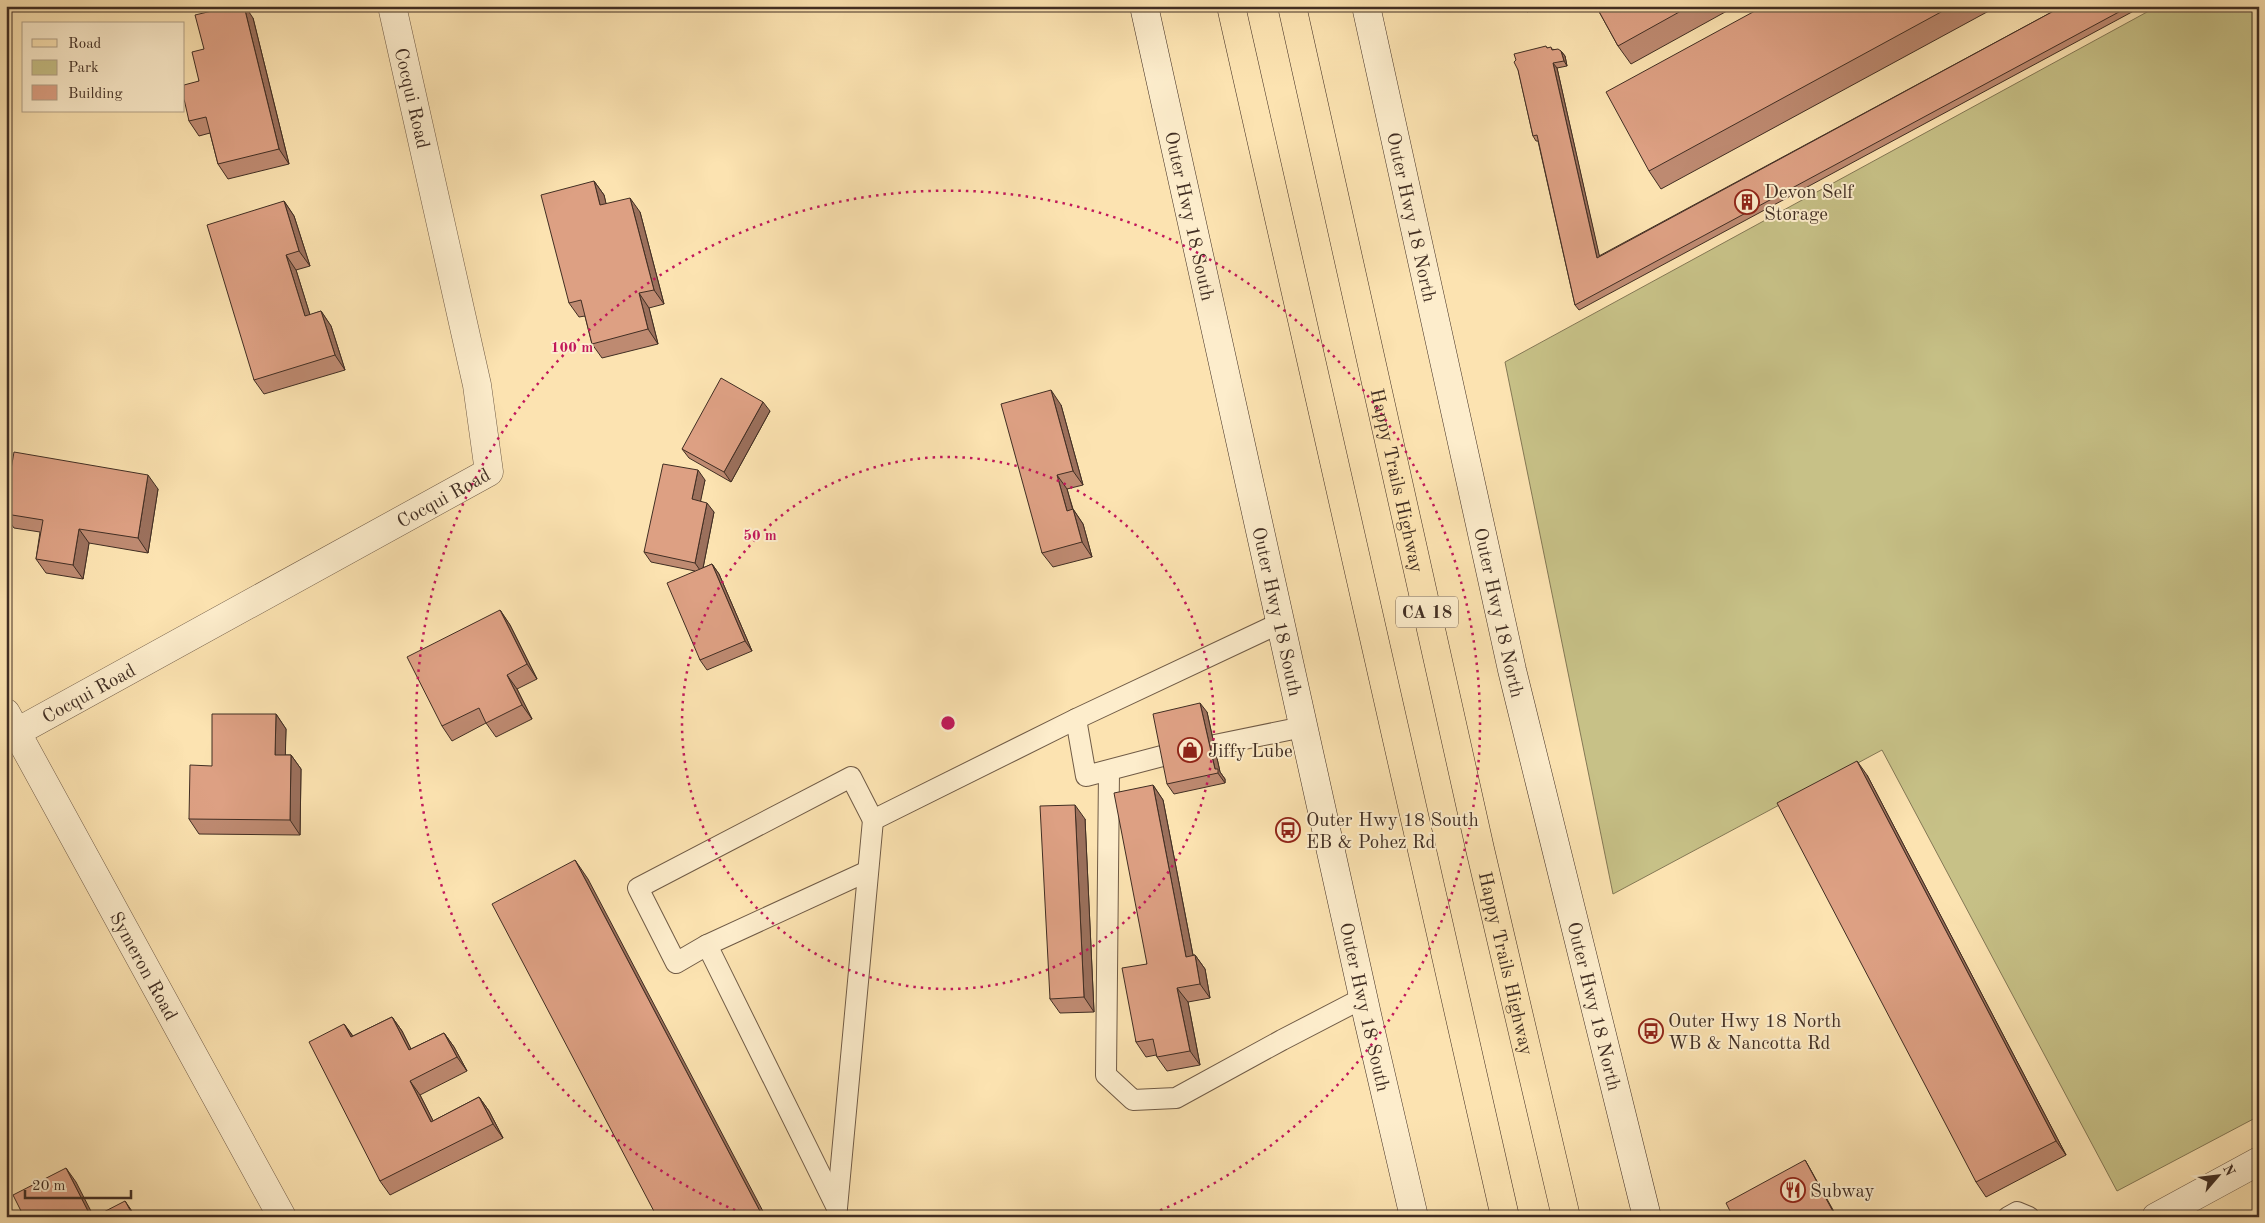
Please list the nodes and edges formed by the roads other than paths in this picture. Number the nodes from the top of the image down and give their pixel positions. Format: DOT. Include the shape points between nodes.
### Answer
graph roads {
  1 [pos="392,6"];
  2 [pos="1144,6"];
  3 [pos="1231,6"];
  4 [pos="1292,6"];
  5 [pos="1366,6"];
  6 [pos="1280,623"];
  7 [pos="1076,719"];
  8 [pos="1303,727"];
  9 [pos="10,728"];
  10 [pos="1214,745"];
  11 [pos="1166,755"];
  12 [pos="1109,771"];
  13 [pos="873,820"];
  14 [pos="868,870"];
  15 [pos="707,945"];
  16 [pos="1363,998"];
  17 [pos="2259,1161"];
  18 [pos="282,1217"];
  19 [pos="1414,1217"];
  20 [pos="1505,1217"];
  21 [pos="1566,1217"];
  22 [pos="1646,1217"];
  23 [pos="2008,1217"];
  24 [pos="2029,1217"];
  25 [pos="2156,1217"];
  1 -- 9 [label="street, Cocqui Road" via="477,385 489,472"];
  2 -- 6 [label="street, Outer Hwy 18 South"];
  3 -- 20 [label="main road, CA 18"];
  4 -- 21 [label="main road, Happy Trails Highway / CA 18" via="1475,830"];
  5 -- 22 [label="street, Outer Hwy 18 North" via="1512,670"];
  6 -- 7 [label="lane"];
  6 -- 8 [label="street, Outer Hwy 18 South"];
  7 -- 12 [label="lane" via="1086,776"];
  7 -- 13 [label="lane"];
  8 -- 10 [label="lane"];
  8 -- 16 [label="street, Outer Hwy 18 South"];
  9 -- 18 [label="street, Symeron Road"];
  11 -- 12 [label="lane"];
  12 -- 16 [label="lane" via="1106,1075 1133,1100 1176,1098"];
  13 -- 14 [label="lane"];
  13 -- 15 [label="lane" via="851,777 638,888 676,964"];
  14 -- 15 [label="lane"];
  14 -- 15 [label="lane" via="837,1208"];
  16 -- 19 [label="street, Outer Hwy 18 South"];
  17 -- 25 [label="street"];
  23 -- 24 [label="lane" via="2017,1212"];
}
